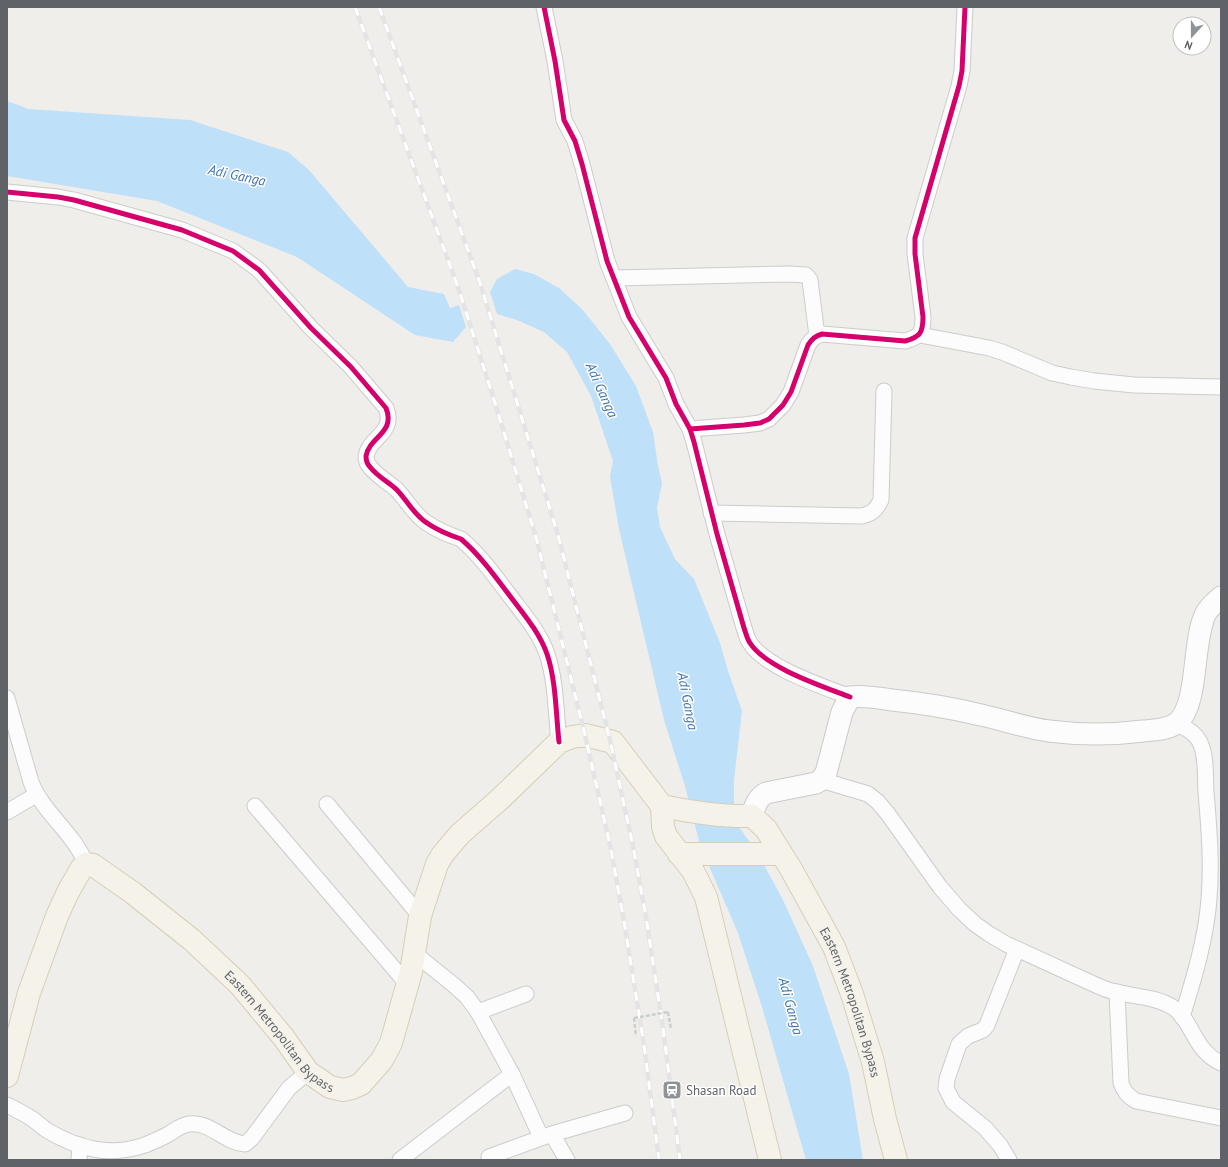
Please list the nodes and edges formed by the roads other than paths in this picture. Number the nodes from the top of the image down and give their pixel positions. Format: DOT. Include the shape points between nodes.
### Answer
graph roads {
  1 [pos="544,7"];
  2 [pos="965,7"];
  3 [pos="7,192"];
  4 [pos="615,278"];
  5 [pos="920,335"];
  6 [pos="817,336"];
  7 [pos="1221,387"];
  8 [pos="884,391"];
  9 [pos="690,429"];
  10 [pos="711,513"];
  11 [pos="1221,597"];
  12 [pos="850,697"];
  13 [pos="7,698"];
  14 [pos="1176,724"];
  15 [pos="559,742"];
  16 [pos="821,780"];
  17 [pos="36,795"];
  18 [pos="327,804"];
  19 [pos="255,806"];
  20 [pos="662,806"];
  21 [pos="7,812"];
  22 [pos="746,816"];
  23 [pos="685,854"];
  24 [pos="781,854"];
  25 [pos="86,864"];
  26 [pos="420,916"];
  27 [pos="1017,949"];
  28 [pos="414,953"];
  29 [pos="408,985"];
  30 [pos="1117,992"];
  31 [pos="526,994"];
  32 [pos="478,1012"];
  33 [pos="1182,1017"];
  34 [pos="1221,1063"];
  35 [pos="308,1072"];
  36 [pos="512,1074"];
  37 [pos="7,1076"];
  38 [pos="7,1105"];
  39 [pos="625,1113"];
  40 [pos="1221,1118"];
  41 [pos="547,1135"];
  42 [pos="80,1153"];
  43 [pos="489,1157"];
  44 [pos="400,1160"];
  45 [pos="567,1160"];
  46 [pos="770,1160"];
  47 [pos="896,1160"];
  48 [pos="1009,1160"];
  1 -- 4 [label="street" via="564,120 575,141 607,261"];
  2 -- 5 [label="street" via="959,86 915,238 923,317"];
  3 -- 15 [label="street" via="68,199 182,230 233,251 259,270 310,328 351,366 386,408 389,422 366,457 370,468 397,491 426,523 461,539 533,626 542,641 552,672"];
  4 -- 6 [label="street" via="806,275 810,280"];
  4 -- 9 [label="street" via="629,316 666,378 676,404"];
  5 -- 6 [label="street" via="905,341 822,334"];
  5 -- 7 [label="street" via="989,348 1052,373 1094,381 1134,385"];
  6 -- 9 [label="street" via="808,345 791,392 783,405 769,419 760,423"];
  8 -- 10 [label="street" via="881,500 870,514 861,516"];
  9 -- 10 [label="street"];
  10 -- 12 [label="street" via="750,643 763,656 782,668"];
  11 -- 14 [label="main road" via="1205,615 1197,647 1189,704"];
  12 -- 14 [label="main road" via="864,696 948,707 1049,731 1125,733 1161,729"];
  12 -- 16 [label="main road" via="842,712 826,773"];
  13 -- 17 [label="street"];
  14 -- 33 [label="street" via="1192,731 1202,748 1210,854 1209,899 1199,960"];
  15 -- 20 [label="main road, Eastern Metropolitan Bypass" via="585,735 613,742"];
  15 -- 26 [label="main road, Eastern Metropolitan Bypass" via="465,829 442,854"];
  16 -- 22 [label="main road" via="766,793 760,796"];
  16 -- 27 [label="street" via="868,794 878,802 959,909 989,934"];
  17 -- 21 [label="street"];
  17 -- 25 [label="street" via="78,849"];
  18 -- 26 [label="street"];
  19 -- 29 [label="street"];
  20 -- 22 [label="main road"];
  20 -- 23 [label="main road" via="666,836"];
  22 -- 24 [label="main road, Eastern Metropolitan Bypass" via="766,830"];
  23 -- 24 [label="main road"];
  23 -- 46 [label="main road" via="706,897"];
  24 -- 47 [label="main road, Eastern Metropolitan Bypass" via="834,947 852,994 873,1062"];
  25 -- 35 [label="main road, Eastern Metropolitan Bypass" via="93,865 192,940 240,985 284,1038"];
  25 -- 37 [label="main road" via="68,892 28,993"];
  26 -- 28 [label="main road, Eastern Metropolitan Bypass"];
  27 -- 30 [label="street"];
  27 -- 48 [label="street" via="987,1025 959,1044 946,1088 953,1102 985,1128"];
  28 -- 29 [label="main road, Eastern Metropolitan Bypass"];
  28 -- 32 [label="street" via="468,997"];
  29 -- 35 [label="main road, Eastern Metropolitan Bypass" via="391,1043 382,1060 361,1084 343,1090 330,1087"];
  30 -- 33 [label="street" via="1158,1000 1175,1009"];
  30 -- 40 [label="street" via="1123,1090 1136,1101"];
  31 -- 32 [label="street"];
  32 -- 36 [label="street"];
  33 -- 34 [label="street" via="1199,1045 1209,1056"];
  35 -- 42 [label="street" via="289,1088 245,1144 233,1141 206,1126 189,1124 145,1145 104,1151 91,1149"];
  36 -- 41 [label="street"];
  36 -- 44 [label="street"];
  38 -- 42 [label="street" via="32,1118"];
  39 -- 41 [label="street"];
  41 -- 43 [label="street"];
  41 -- 45 [label="street"];
}
